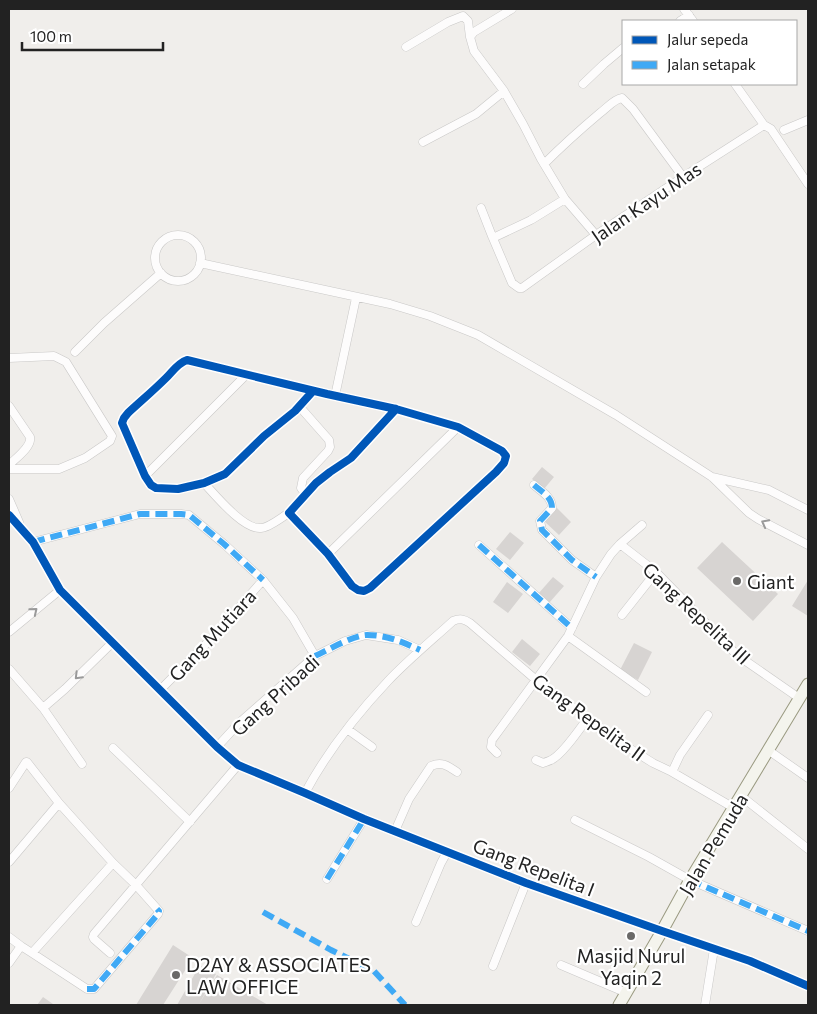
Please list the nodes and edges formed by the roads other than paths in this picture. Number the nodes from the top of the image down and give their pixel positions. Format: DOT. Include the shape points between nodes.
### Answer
graph roads {
  1 [pos="512,9"];
  2 [pos="470,37"];
  3 [pos="406,47"];
  4 [pos="622,49"];
  5 [pos="583,84"];
  6 [pos="736,85"];
  7 [pos="504,91"];
  8 [pos="808,120"];
  9 [pos="764,125"];
  10 [pos="784,130"];
  11 [pos="423,142"];
  12 [pos="544,164"];
  13 [pos="683,177"];
  14 [pos="808,184"];
  15 [pos="565,199"];
  16 [pos="482,208"];
  17 [pos="596,235"];
  18 [pos="492,236"];
  19 [pos="200,263"];
  20 [pos="161,274"];
  21 [pos="356,298"];
  22 [pos="75,352"];
  23 [pos="9,358"];
  24 [pos="246,375"];
  25 [pos="313,391"];
  26 [pos="336,396"];
  27 [pos="9,406"];
  28 [pos="299,406"];
  29 [pos="396,408"];
  30 [pos="458,427"];
  31 [pos="9,466"];
  32 [pos="9,469"];
  33 [pos="145,476"];
  34 [pos="712,478"];
  35 [pos="204,483"];
  36 [pos="534,485"];
  37 [pos="306,495"];
  38 [pos="9,499"];
  39 [pos="808,510"];
  40 [pos="289,513"];
  41 [pos="9,515"];
  42 [pos="642,525"];
  43 [pos="22,529"];
  44 [pos="33,542"];
  45 [pos="620,544"];
  46 [pos="479,545"];
  47 [pos="808,545"];
  48 [pos="328,554"];
  49 [pos="656,572"];
  50 [pos="596,577"];
  51 [pos="263,580"];
  52 [pos="60,590"];
  53 [pos="622,615"];
  54 [pos="9,632"];
  55 [pos="570,632"];
  56 [pos="112,643"];
  57 [pos="420,650"];
  58 [pos="316,656"];
  59 [pos="9,669"];
  60 [pos="535,679"];
  61 [pos="808,684"];
  62 [pos="160,690"];
  63 [pos="646,692"];
  64 [pos="799,698"];
  65 [pos="43,708"];
  66 [pos="708,715"];
  67 [pos="587,719"];
  68 [pos="347,729"];
  69 [pos="372,747"];
  70 [pos="113,748"];
  71 [pos="217,748"];
  72 [pos="768,750"];
  73 [pos="497,753"];
  74 [pos="536,760"];
  75 [pos="82,764"];
  76 [pos="238,765"];
  77 [pos="457,772"];
  78 [pos="672,772"];
  79 [pos="808,778"];
  80 [pos="9,788"];
  81 [pos="305,792"];
  82 [pos="741,796"];
  83 [pos="59,804"];
  84 [pos="734,808"];
  85 [pos="364,819"];
  86 [pos="575,820"];
  87 [pos="190,822"];
  88 [pos="395,831"];
  89 [pos="808,849"];
  90 [pos="447,852"];
  91 [pos="9,862"];
  92 [pos="113,863"];
  93 [pos="327,879"];
  94 [pos="690,880"];
  95 [pos="526,883"];
  96 [pos="136,885"];
  97 [pos="416,922"];
  98 [pos="662,931"];
  99 [pos="808,931"];
  100 [pos="9,937"];
  101 [pos="21,946"];
  102 [pos="714,949"];
  103 [pos="32,953"];
  104 [pos="110,953"];
  105 [pos="9,963"];
  106 [pos="560,964"];
  107 [pos="492,966"];
  108 [pos="808,986"];
  109 [pos="627,993"];
  110 [pos="619,1005"];
  111 [pos="705,1005"];
  1 -- 2 [label="street"];
  2 -- 3 [label="street" via="468,21 463,16"];
  2 -- 7 [label="street" via="474,51"];
  4 -- 5 [label="street"];
  6 -- 9 [label="street"];
  7 -- 11 [label="street" via="476,114"];
  7 -- 12 [label="street"];
  8 -- 10 [label="street"];
  9 -- 13 [label="street, Jalan Kayu Mas"];
  9 -- 14 [label="street" via="771,129"];
  12 -- 13 [label="street" via="584,126 622,98 634,109"];
  12 -- 15 [label="street"];
  13 -- 17 [label="street, Jalan Kayu Mas"];
  15 -- 17 [label="street"];
  15 -- 18 [label="street" via="498,237"];
  16 -- 18 [label="street"];
  17 -- 18 [label="street, Jalan Kayu Mas" via="522,288 512,283"];
  19 -- 20 [label="street" via="192,277 181,281 170,280"];
  19 -- 20 [label="street" via="201,252 196,242 186,236 170,236 156,253 156,265"];
  19 -- 21 [label="street"];
  20 -- 22 [label="street"];
  21 -- 26 [label="street"];
  21 -- 34 [label="street" via="430,316 478,336 616,415"];
  23 -- 32 [label="street" via="54,356 66,362 112,436 110,441 85,458 59,469"];
  24 -- 25 [label="street"];
  24 -- 33 [label="street"];
  24 -- 33 [label="street" via="187,360 128,413 122,423"];
  25 -- 26 [label="street"];
  25 -- 28 [label="street"];
  26 -- 29 [label="street"];
  27 -- 31 [label="street" via="31,440"];
  28 -- 35 [label="street" via="225,474"];
  28 -- 37 [label="street" via="329,440 330,446 304,478 301,488"];
  29 -- 30 [label="street"];
  29 -- 37 [label="street" via="350,458 316,483"];
  30 -- 48 [label="street"];
  30 -- 48 [label="street" via="502,451 506,456 504,463 496,472 364,591 352,586"];
  33 -- 35 [label="street" via="156,488 178,489"];
  34 -- 39 [label="street" via="769,490"];
  47 -- 34 [label="street, one-way" via="749,513"];
  35 -- 40 [label="street" via="227,508 254,528 263,528"];
  36 -- 50 [label="street" via="552,503 552,508 540,521 542,530 572,560"];
  37 -- 40 [label="street"];
  38 -- 43 [label="street"];
  40 -- 48 [label="street"];
  41 -- 43 [label="street"];
  42 -- 45 [label="street"];
  43 -- 44 [label="street, Gang Repelita I"];
  44 -- 51 [label="street" via="140,514 188,515"];
  44 -- 52 [label="street, Gang Repelita I"];
  45 -- 49 [label="street, Gang Repelita III"];
  45 -- 50 [label="street"];
  46 -- 55 [label="street"];
  49 -- 53 [label="street"];
  49 -- 64 [label="street, Gang Repelita III" via="737,655"];
  50 -- 55 [label="street"];
  51 -- 58 [label="street" via="294,618"];
  51 -- 62 [label="street, Gang Mutiara" via="214,636"];
  54 -- 52 [label="street, one-way"];
  52 -- 56 [label="street, Gang Repelita I"];
  55 -- 60 [label="street"];
  55 -- 63 [label="street"];
  56 -- 62 [label="street, Gang Repelita I"];
  56 -- 65 [label="street, one-way"];
  57 -- 58 [label="street, Gang Pribadi" via="398,640 366,635 345,641"];
  57 -- 60 [label="street, Gang Repelita II" via="453,621 465,620"];
  57 -- 68 [label="street" via="388,680"];
  58 -- 71 [label="street, Gang Pribadi" via="239,723"];
  59 -- 65 [label="street"];
  60 -- 67 [label="street, Gang Repelita II"];
  60 -- 73 [label="street" via="492,740 492,747"];
  61 -- 64 [label="main road, Jalan Pemuda"];
  62 -- 71 [label="street, Gang Repelita I"];
  64 -- 72 [label="main road, Jalan Pemuda"];
  65 -- 75 [label="street"];
  66 -- 78 [label="street"];
  67 -- 74 [label="street" via="552,760 543,763"];
  67 -- 78 [label="street, Gang Repelita II"];
  68 -- 69 [label="street"];
  68 -- 81 [label="street"];
  70 -- 87 [label="street"];
  71 -- 76 [label="street, Gang Repelita I"];
  72 -- 79 [label="street"];
  72 -- 82 [label="main road, Jalan Pemuda"];
  76 -- 81 [label="street, Gang Repelita I"];
  76 -- 87 [label="street"];
  77 -- 88 [label="street" via="444,764 428,769 409,799"];
  78 -- 84 [label="street, Gang Repelita II"];
  80 -- 83 [label="street" via="27,762"];
  81 -- 85 [label="street, Gang Repelita I"];
  82 -- 84 [label="main road, Jalan Pemuda"];
  82 -- 89 [label="street"];
  83 -- 91 [label="street"];
  83 -- 92 [label="street"];
  84 -- 94 [label="main road, Jalan Pemuda"];
  85 -- 88 [label="street, Gang Repelita I"];
  85 -- 93 [label="street"];
  86 -- 94 [label="street"];
  87 -- 96 [label="street"];
  88 -- 90 [label="street, Gang Repelita I"];
  90 -- 95 [label="street, Gang Repelita I"];
  90 -- 97 [label="street"];
  92 -- 96 [label="street"];
  92 -- 103 [label="street"];
  94 -- 98 [label="main road, Jalan Pemuda"];
  94 -- 99 [label="street"];
  95 -- 98 [label="street, Gang Repelita I"];
  95 -- 107 [label="street"];
  96 -- 103 [label="street" via="157,908 158,914 94,989 87,990"];
  96 -- 104 [label="street" via="93,935"];
  98 -- 102 [label="street, Gang Repelita I"];
  98 -- 109 [label="main road, Jalan Pemuda"];
  100 -- 101 [label="street"];
  101 -- 103 [label="street"];
  101 -- 105 [label="street"];
  102 -- 108 [label="street, Gang Repelita I" via="750,960"];
  102 -- 111 [label="street"];
  106 -- 109 [label="street"];
  109 -- 110 [label="main road, Jalan Pemuda"];
}
